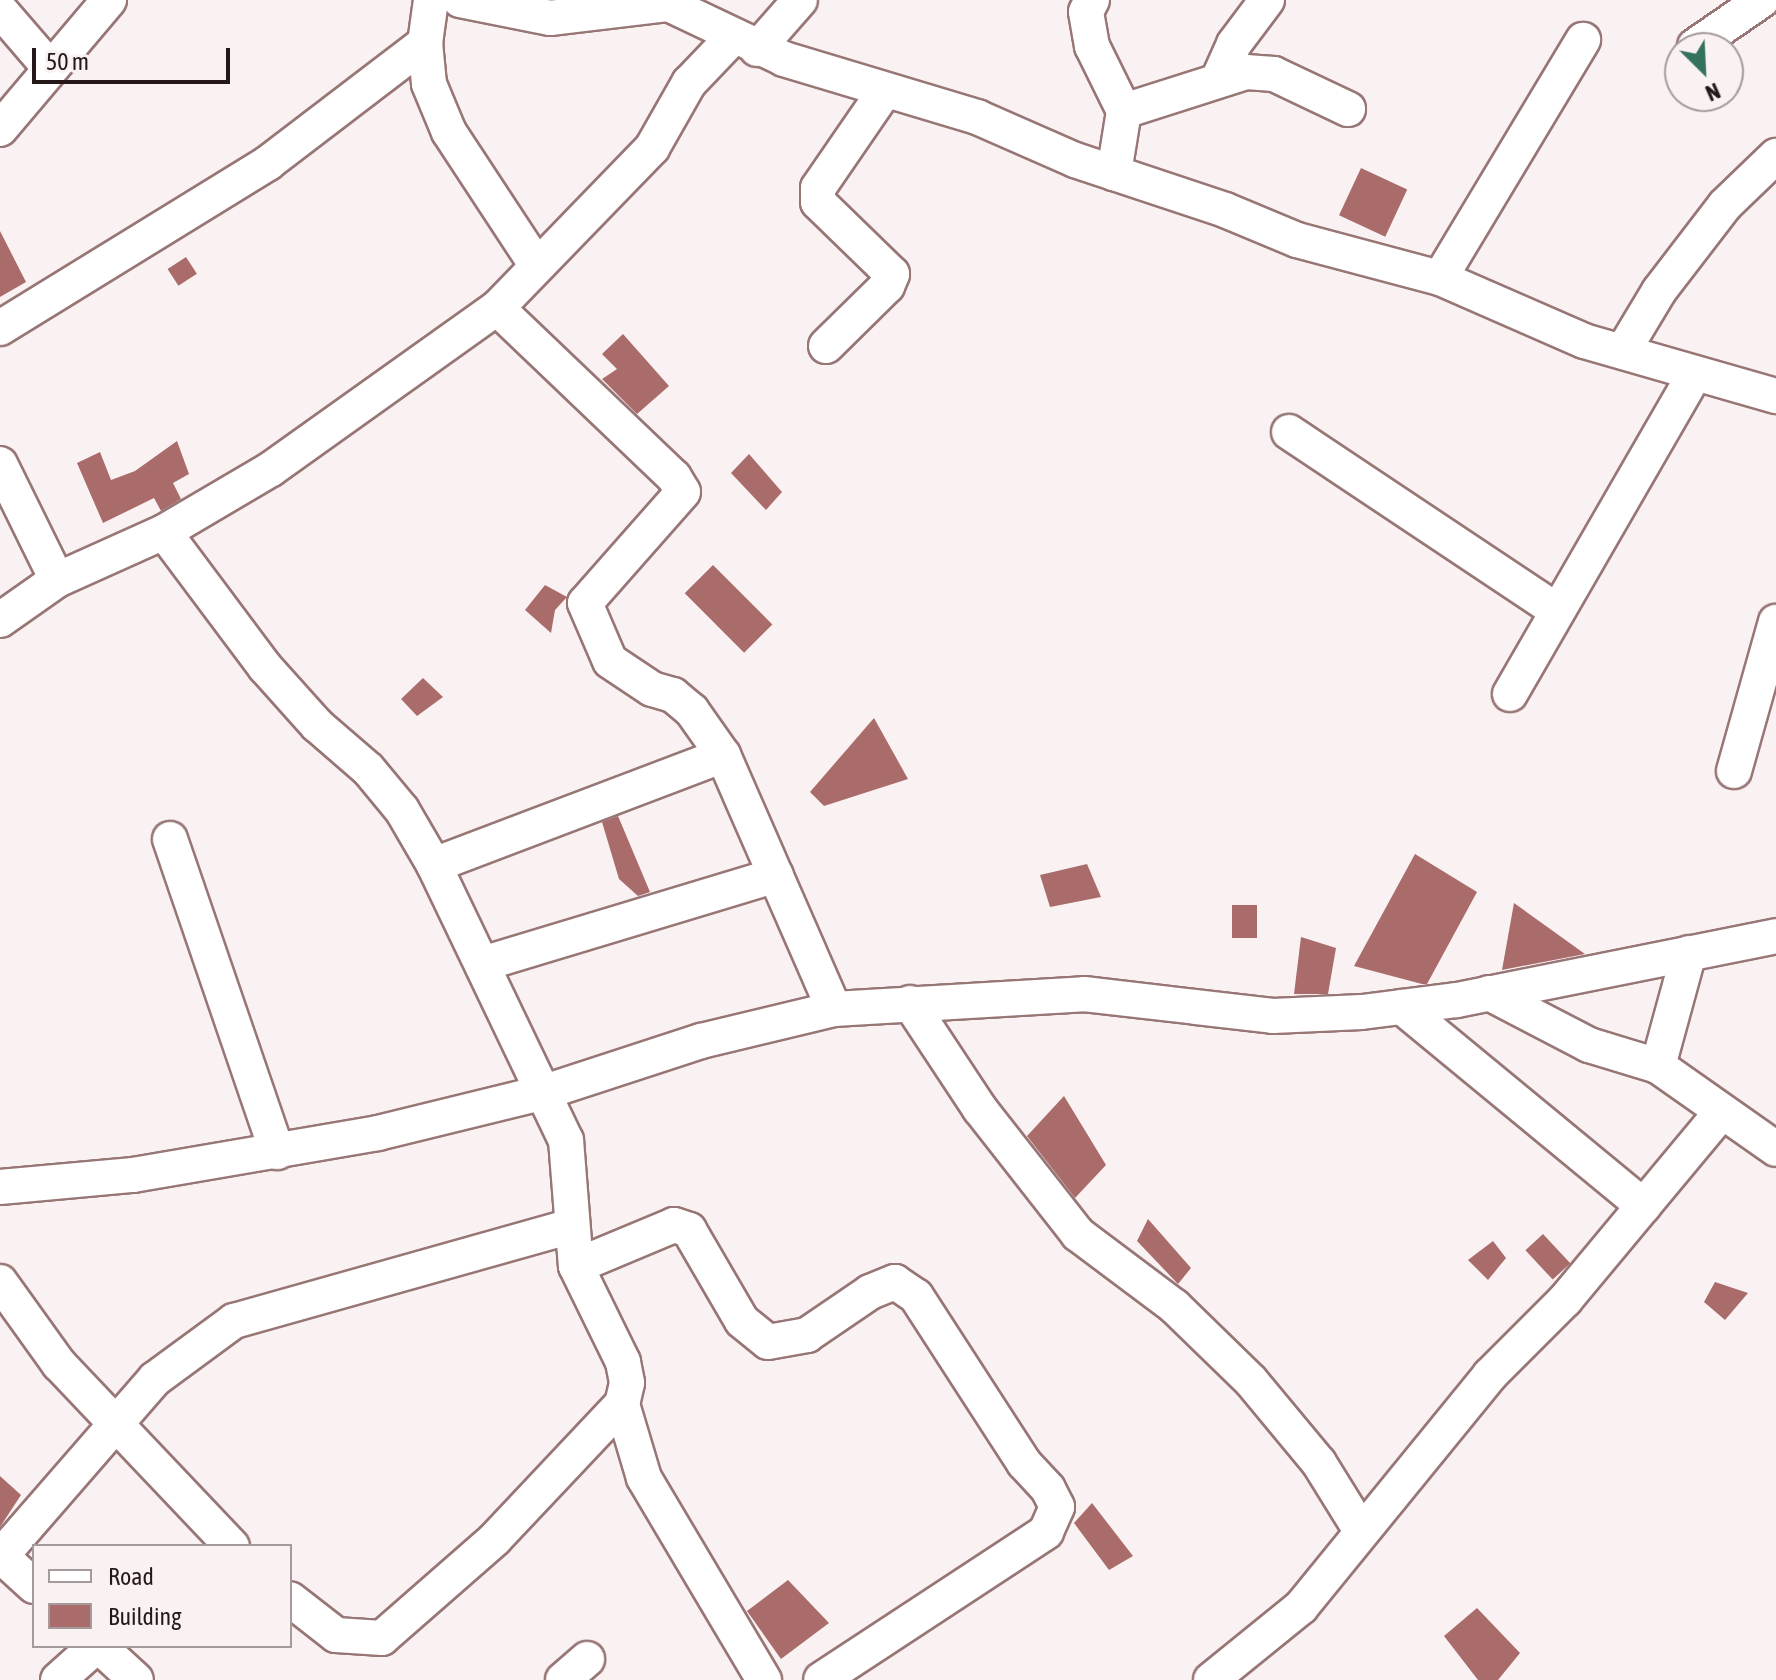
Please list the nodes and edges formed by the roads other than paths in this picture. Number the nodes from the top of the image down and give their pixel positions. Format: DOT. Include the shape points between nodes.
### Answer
graph roads {
  1 [pos="109,0"];
  2 [pos="431,0"];
  3 [pos="460,0"];
  4 [pos="800,0"];
  5 [pos="1092,0"];
  6 [pos="1267,0"];
  7 [pos="1762,0"];
  8 [pos="663,2"];
  9 [pos="0,10"];
  10 [pos="1715,32"];
  11 [pos="1583,40"];
  12 [pos="425,43"];
  13 [pos="745,43"];
  14 [pos="50,68"];
  15 [pos="1218,80"];
  16 [pos="884,92"];
  17 [pos="1348,109"];
  18 [pos="1124,111"];
  19 [pos="0,129"];
  20 [pos="1776,156"];
  21 [pos="1114,173"];
  22 [pos="537,266"];
  23 [pos="1440,278"];
  24 [pos="497,308"];
  25 [pos="0,328"];
  26 [pos="826,346"];
  27 [pos="1623,351"];
  28 [pos="1695,374"];
  29 [pos="1776,396"];
  30 [pos="1289,432"];
  31 [pos="1,470"];
  32 [pos="164,532"];
  33 [pos="57,580"];
  34 [pos="1557,611"];
  35 [pos="0,620"];
  36 [pos="1776,622"];
  37 [pos="1510,694"];
  38 [pos="723,755"];
  39 [pos="1734,771"];
  40 [pos="170,839"];
  41 [pos="434,865"];
  42 [pos="776,875"];
  43 [pos="1776,936"];
  44 [pos="1689,953"];
  45 [pos="482,964"];
  46 [pos="1489,993"];
  47 [pos="910,1003"];
  48 [pos="1402,1007"];
  49 [pos="834,1009"];
  50 [pos="1658,1066"];
  51 [pos="545,1092"];
  52 [pos="1721,1113"];
  53 [pos="1776,1149"];
  54 [pos="277,1152"];
  55 [pos="0,1187"];
  56 [pos="1643,1206"];
  57 [pos="571,1226"];
  58 [pos="576,1266"];
  59 [pos="0,1282"];
  60 [pos="622,1404"];
  61 [pos="115,1426"];
  62 [pos="1360,1529"];
  63 [pos="230,1544"];
  64 [pos="0,1556"];
  65 [pos="32,1584"];
  66 [pos="292,1601"];
  67 [pos="96,1648"];
  68 [pos="100,1648"];
  69 [pos="1231,1675"];
  70 [pos="58,1680"];
  71 [pos="136,1680"];
  72 [pos="764,1680"];
  73 [pos="821,1680"];
  1 -- 14 [label="street"];
  2 -- 12 [label="street"];
  3 -- 8 [label="street" via="550,18"];
  4 -- 13 [label="street"];
  5 -- 18 [label="street" via="1086,12 1092,46"];
  6 -- 15 [label="street" via="1234,44"];
  7 -- 10 [label="street"];
  8 -- 13 [label="street"];
  9 -- 14 [label="street"];
  11 -- 23 [label="street"];
  12 -- 22 [label="street" via="429,84 449,132"];
  12 -- 25 [label="street" via="268,163"];
  13 -- 16 [label="street"];
  13 -- 22 [label="street" via="689,83 652,148"];
  14 -- 19 [label="street"];
  15 -- 17 [label="street" via="1246,72 1274,74"];
  15 -- 18 [label="street"];
  16 -- 21 [label="street" via="977,117"];
  16 -- 26 [label="street" via="818,188 818,202 892,274 887,286"];
  18 -- 21 [label="street"];
  20 -- 27 [label="street" via="1725,205 1659,291"];
  21 -- 23 [label="street" via="1297,240"];
  22 -- 24 [label="street"];
  23 -- 27 [label="street" via="1584,341"];
  24 -- 32 [label="street" via="271,469"];
  24 -- 38 [label="street" via="674,477 683,492 585,603 610,661 652,689 673,695 692,711"];
  27 -- 28 [label="street"];
  28 -- 29 [label="street"];
  28 -- 34 [label="street"];
  30 -- 34 [label="street"];
  31 -- 33 [label="street"];
  32 -- 33 [label="street"];
  32 -- 41 [label="street" via="265,667 385,789"];
  33 -- 35 [label="street"];
  34 -- 37 [label="street"];
  36 -- 39 [label="street"];
  38 -- 41 [label="street"];
  38 -- 42 [label="street"];
  40 -- 54 [label="street"];
  41 -- 45 [label="street"];
  42 -- 45 [label="street"];
  42 -- 49 [label="street"];
  43 -- 44 [label="street"];
  44 -- 46 [label="street"];
  44 -- 50 [label="street"];
  45 -- 51 [label="street"];
  46 -- 48 [label="street"];
  46 -- 50 [label="street" via="1589,1045"];
  47 -- 48 [label="street" via="1084,994 1273,1016"];
  47 -- 49 [label="street"];
  47 -- 62 [label="street" via="980,1109 1078,1234 1174,1306 1251,1381 1319,1463"];
  48 -- 56 [label="street"];
  49 -- 51 [label="street" via="701,1041"];
  50 -- 52 [label="street"];
  51 -- 54 [label="street"];
  51 -- 57 [label="street" via="566,1140"];
  52 -- 53 [label="street"];
  52 -- 56 [label="street"];
  54 -- 55 [label="street" via="133,1175"];
  56 -- 62 [label="street"];
  57 -- 58 [label="street"];
  57 -- 61 [label="street" via="234,1321 155,1379"];
  58 -- 60 [label="street" via="623,1362 627,1383"];
  58 -- 73 [label="street" via="674,1225 689,1230 729,1303 754,1335 768,1342 807,1335 870,1292 895,1282 916,1296 1024,1463 1048,1489 1057,1507 1046,1532"];
  59 -- 61 [label="street" via="59,1364"];
  60 -- 66 [label="street" via="495,1539 382,1638 336,1635"];
  60 -- 72 [label="street" via="644,1478"];
  61 -- 63 [label="street"];
  61 -- 64 [label="street"];
  62 -- 69 [label="street" via="1301,1607"];
  64 -- 65 [label="street"];
  67 -- 70 [label="street"];
  68 -- 71 [label="street"];
}
